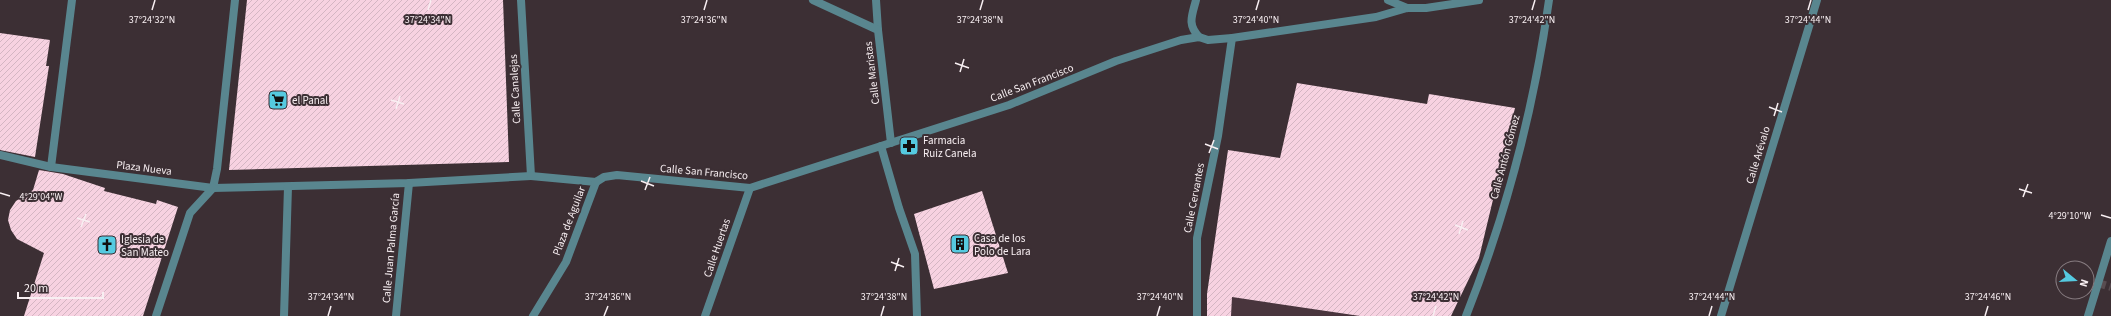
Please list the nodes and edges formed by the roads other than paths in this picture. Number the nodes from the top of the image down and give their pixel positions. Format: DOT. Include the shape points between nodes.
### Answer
graph roads {
  1 [pos="72,0"];
  2 [pos="235,0"];
  3 [pos="521,0"];
  4 [pos="813,0"];
  5 [pos="876,0"];
  6 [pos="1196,0"];
  7 [pos="1388,0"];
  8 [pos="1480,0"];
  9 [pos="1549,0"];
  10 [pos="1817,0"];
  11 [pos="1407,8"];
  12 [pos="878,30"];
  13 [pos="1200,37"];
  14 [pos="1232,38"];
  15 [pos="891,142"];
  16 [pos="881,146"];
  17 [pos="0,155"];
  18 [pos="51,167"];
  19 [pos="531,176"];
  20 [pos="596,182"];
  21 [pos="409,183"];
  22 [pos="288,187"];
  23 [pos="213,188"];
  24 [pos="750,188"];
  25 [pos="2111,241"];
  26 [pos="156,316"];
  27 [pos="284,316"];
  28 [pos="396,316"];
  29 [pos="533,316"];
  30 [pos="705,316"];
  31 [pos="918,316"];
  32 [pos="1197,316"];
  33 [pos="1466,316"];
  34 [pos="1721,316"];
  35 [pos="2088,316"];
  1 -- 18 [label="street"];
  2 -- 23 [label="street"];
  3 -- 19 [label="street, Calle Canalejas"];
  4 -- 12 [label="street"];
  5 -- 12 [label="street, Calle Maristas"];
  6 -- 13 [label="street" via="1191,19 1193,30"];
  7 -- 11 [label="street"];
  8 -- 11 [label="street, Calle San Francisco" via="1426,8"];
  9 -- 33 [label="street, Calle Antón Gómez" via="1538,73 1517,160 1490,257"];
  10 -- 34 [label="street, Calle Arévalo"];
  11 -- 14 [label="street, Calle San Francisco" via="1376,17"];
  12 -- 15 [label="street, Calle Maristas"];
  13 -- 14 [label="street, Calle San Francisco" via="1208,40"];
  13 -- 15 [label="street, Calle San Francisco" via="1181,40 1116,61 1009,105"];
  14 -- 32 [label="street, Calle Cervantes" via="1218,136 1197,238"];
  15 -- 16 [label="street, Calle San Francisco"];
  16 -- 24 [label="street, Calle San Francisco"];
  16 -- 31 [label="street" via="915,254"];
  17 -- 18 [label="street, Plaza Nueva"];
  18 -- 23 [label="street, Plaza Nueva"];
  19 -- 20 [label="street, Plaza de Aguilar"];
  19 -- 21 [label="street, Calle Juan Palma García"];
  20 -- 24 [label="street, Calle San Francisco" via="604,177 617,175"];
  20 -- 29 [label="street, Plaza de Aguilar" via="566,262"];
  21 -- 22 [label="street, Calle Juan Palma García"];
  21 -- 28 [label="street, Calle Juan Palma García"];
  22 -- 23 [label="street, Calle Juan Palma García"];
  22 -- 27 [label="street"];
  23 -- 26 [label="street" via="190,213"];
  24 -- 30 [label="street, Calle Huertas"];
  25 -- 35 [label="street"];
}
